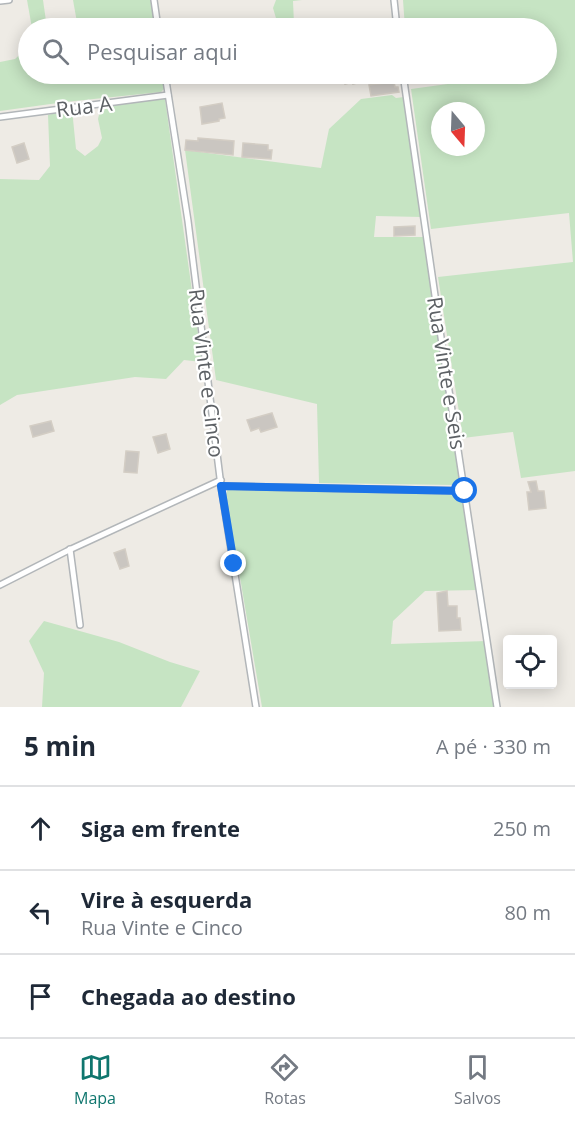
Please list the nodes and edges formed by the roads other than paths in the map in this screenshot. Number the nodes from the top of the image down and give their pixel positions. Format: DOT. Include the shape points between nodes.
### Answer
graph roads {
  1 [pos="9,0"];
  2 [pos="154,0"];
  3 [pos="394,0"];
  4 [pos="0,1"];
  5 [pos="157,18"];
  6 [pos="396,18"];
  7 [pos="166,84"];
  8 [pos="404,84"];
  9 [pos="168,95"];
  10 [pos="0,117"];
  11 [pos="221,483"];
  12 [pos="465,491"];
  13 [pos="70,549"];
  14 [pos="0,585"];
  15 [pos="80,625"];
  16 [pos="256,707"];
  17 [pos="497,707"];
  1 -- 4 [label="street"];
  2 -- 5 [label="street"];
  3 -- 6 [label="street"];
  7 -- 9 [label="street, Rua Vinte e Cinco"];
  8 -- 12 [label="street, Rua Vinte e Seis"];
  9 -- 10 [label="street, Rua A"];
  9 -- 11 [label="street, Rua Vinte e Cinco"];
  11 -- 12 [label="street"];
  11 -- 13 [label="street"];
  11 -- 16 [label="street, Rua Vinte e Cinco"];
  12 -- 17 [label="street, Rua Vinte e Seis"];
  13 -- 14 [label="street"];
  13 -- 15 [label="street"];
}
